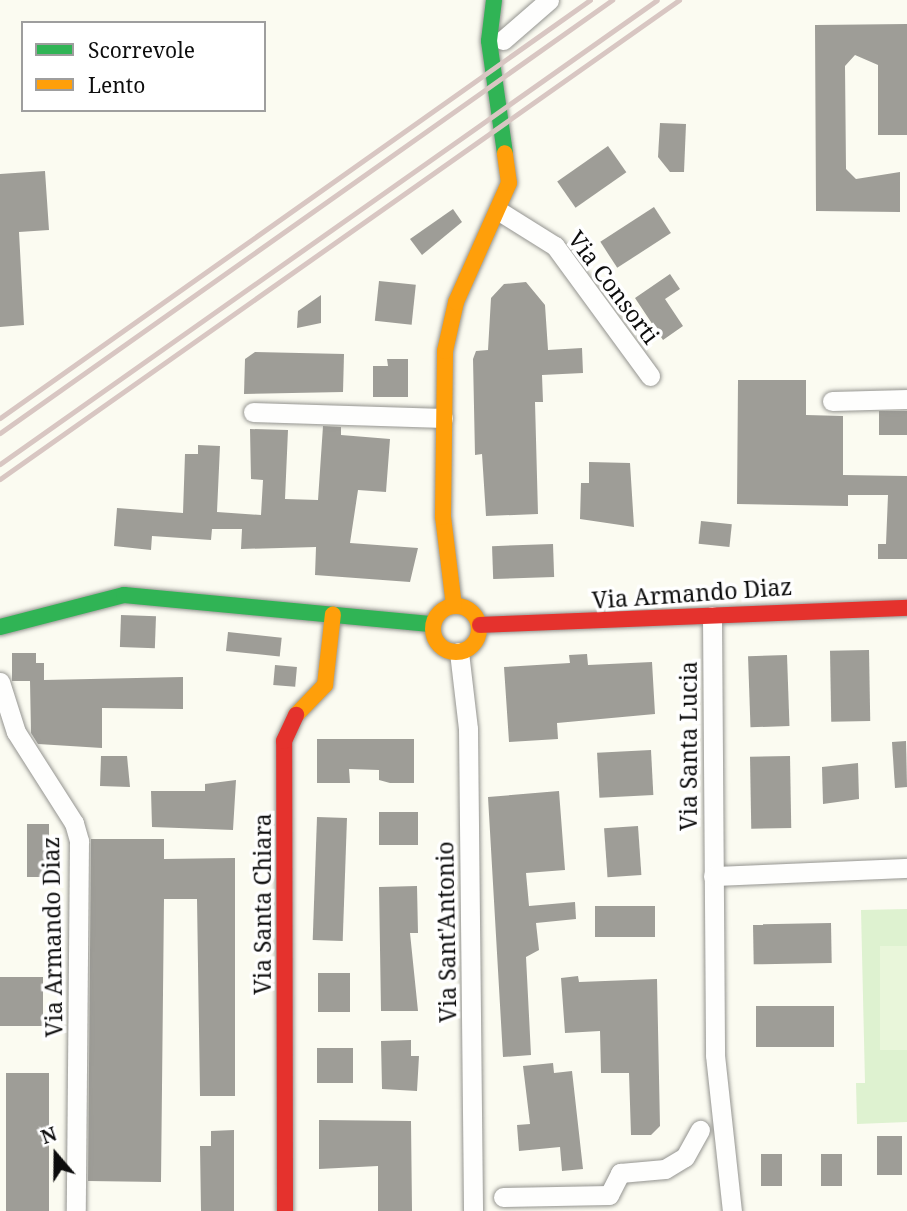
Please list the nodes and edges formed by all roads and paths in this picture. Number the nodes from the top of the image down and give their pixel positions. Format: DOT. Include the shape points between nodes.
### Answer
graph roads {
  1 [pos="494,0"];
  2 [pos="549,0"];
  3 [pos="503,40"];
  4 [pos="499,211"];
  5 [pos="650,376"];
  6 [pos="907,399"];
  7 [pos="832,401"];
  8 [pos="253,412"];
  9 [pos="443,418"];
  10 [pos="454,606"];
  11 [pos="907,608"];
  12 [pos="333,614"];
  13 [pos="712,616"];
  14 [pos="433,624"];
  15 [pos="480,625"];
  16 [pos="0,627"];
  17 [pos="459,652"];
  18 [pos="0,682"];
  19 [pos="907,868"];
  20 [pos="713,876"];
  21 [pos="701,1130"];
  22 [pos="503,1196"];
  23 [pos="76,1211"];
  24 [pos="285,1211"];
  25 [pos="473,1211"];
  26 [pos="732,1211"];
  1 -- 4 [label="street" via="489,41 509,183"];
  2 -- 3 [label="street"];
  4 -- 5 [label="street, Via Consorti" via="555,246"];
  4 -- 9 [label="street" via="450,322"];
  6 -- 7 [label="street"];
  8 -- 9 [label="street"];
  9 -- 10 [label="street" via="443,517"];
  10 -- 14 [label="street"];
  10 -- 15 [label="street" via="471,611"];
  11 -- 13 [label="street, Via Armando Diaz"];
  12 -- 14 [label="street"];
  12 -- 16 [label="street" via="124,594"];
  12 -- 24 [label="street, Via Santa Chiara" via="325,685 289,722 284,741"];
  13 -- 15 [label="street, Via Armando Diaz"];
  13 -- 20 [label="street, Via Santa Lucia"];
  14 -- 17 [label="street" via="438,645"];
  15 -- 17 [label="street" via="477,639"];
  17 -- 25 [label="street, Via Sant'Antonio" via="468,729"];
  18 -- 23 [label="street, Via Armando Diaz" via="16,732 70,816 79,841"];
  19 -- 20 [label="street"];
  20 -- 26 [label="street, Via Santa Lucia" via="715,1055 724,1099"];
  21 -- 22 [label="street" via="685,1157 665,1169 620,1173 610,1195"];
}
